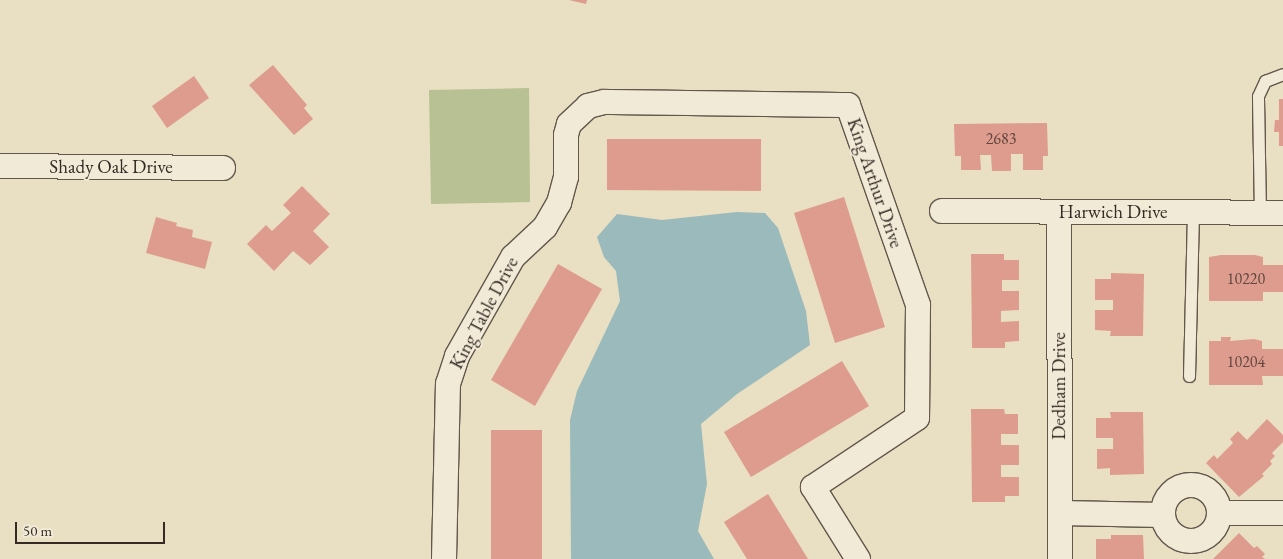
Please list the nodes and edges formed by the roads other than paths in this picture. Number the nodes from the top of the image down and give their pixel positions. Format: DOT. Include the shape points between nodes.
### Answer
graph roads {
  1 [pos="1283,74"];
  2 [pos="0,166"];
  3 [pos="223,168"];
  4 [pos="560,203"];
  5 [pos="942,211"];
  6 [pos="1059,212"];
  7 [pos="1193,213"];
  8 [pos="1260,213"];
  9 [pos="1283,214"];
  10 [pos="1189,376"];
  11 [pos="1060,513"];
  12 [pos="1218,513"];
  13 [pos="1283,513"];
  14 [pos="1163,515"];
  15 [pos="444,559"];
  16 [pos="858,559"];
  17 [pos="1060,559"];
  1 -- 8 [label="lane" via="1265,81 1258,96"];
  2 -- 3 [label="street, Shady Oak Drive"];
  4 -- 15 [label="street, King Table Drive" via="546,227 513,257 457,356 448,384"];
  4 -- 16 [label="street, King Arthur Drive" via="566,177 568,127 579,112 597,103 848,104 918,305 917,418 813,487"];
  5 -- 6 [label="street, Harwich Drive"];
  6 -- 7 [label="street, Harwich Drive"];
  6 -- 11 [label="street, Dedham Drive"];
  7 -- 8 [label="street, Harwich Drive"];
  7 -- 10 [label="lane"];
  8 -- 9 [label="street, Harwich Drive"];
  11 -- 14 [label="street"];
  11 -- 17 [label="street, Dedham Drive"];
  12 -- 13 [label="street"];
  12 -- 14 [label="street" via="1213,530 1190,541 1173,535"];
  12 -- 14 [label="street" via="1212,495 1205,489 1188,485 1171,493"];
}
